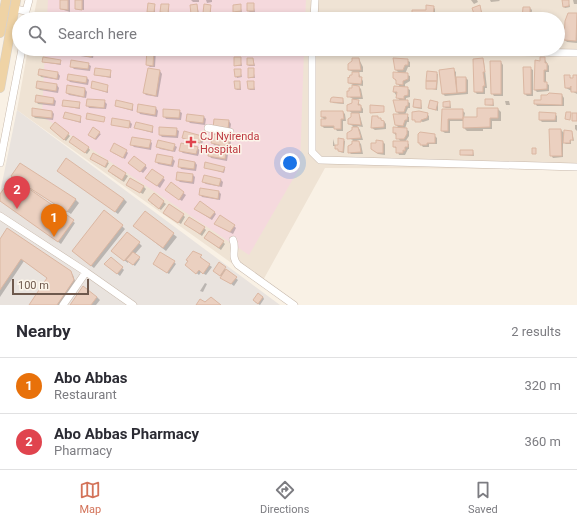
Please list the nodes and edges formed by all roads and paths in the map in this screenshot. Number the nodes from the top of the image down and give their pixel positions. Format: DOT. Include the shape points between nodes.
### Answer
graph roads {
  1 [pos="6,0"];
  2 [pos="29,0"];
  3 [pos="315,0"];
  4 [pos="15,5"];
  5 [pos="26,11"];
  6 [pos="314,12"];
  7 [pos="12,22"];
  8 [pos="0,33"];
  9 [pos="565,53"];
  10 [pos="577,53"];
  11 [pos="21,56"];
  12 [pos="312,56"];
  13 [pos="0,88"];
  14 [pos="208,128"];
  15 [pos="230,132"];
  16 [pos="0,162"];
  17 [pos="577,167"];
  18 [pos="0,216"];
  19 [pos="233,240"];
  20 [pos="86,272"];
  21 [pos="63,305"];
  22 [pos="133,305"];
  23 [pos="294,305"];
  1 -- 8 [label="main road"];
  2 -- 5 [label="street"];
  3 -- 6 [label="street"];
  4 -- 5 [label="street"];
  7 -- 13 [label="main road"];
  9 -- 10 [label="street"];
  11 -- 16 [label="street"];
  12 -- 17 [label="street" via="312,152 320,160"];
  14 -- 15 [label="street"];
  18 -- 20 [label="street"];
  19 -- 23 [label="street" via="233,256 238,265"];
  20 -- 21 [label="street"];
  20 -- 22 [label="street"];
}
